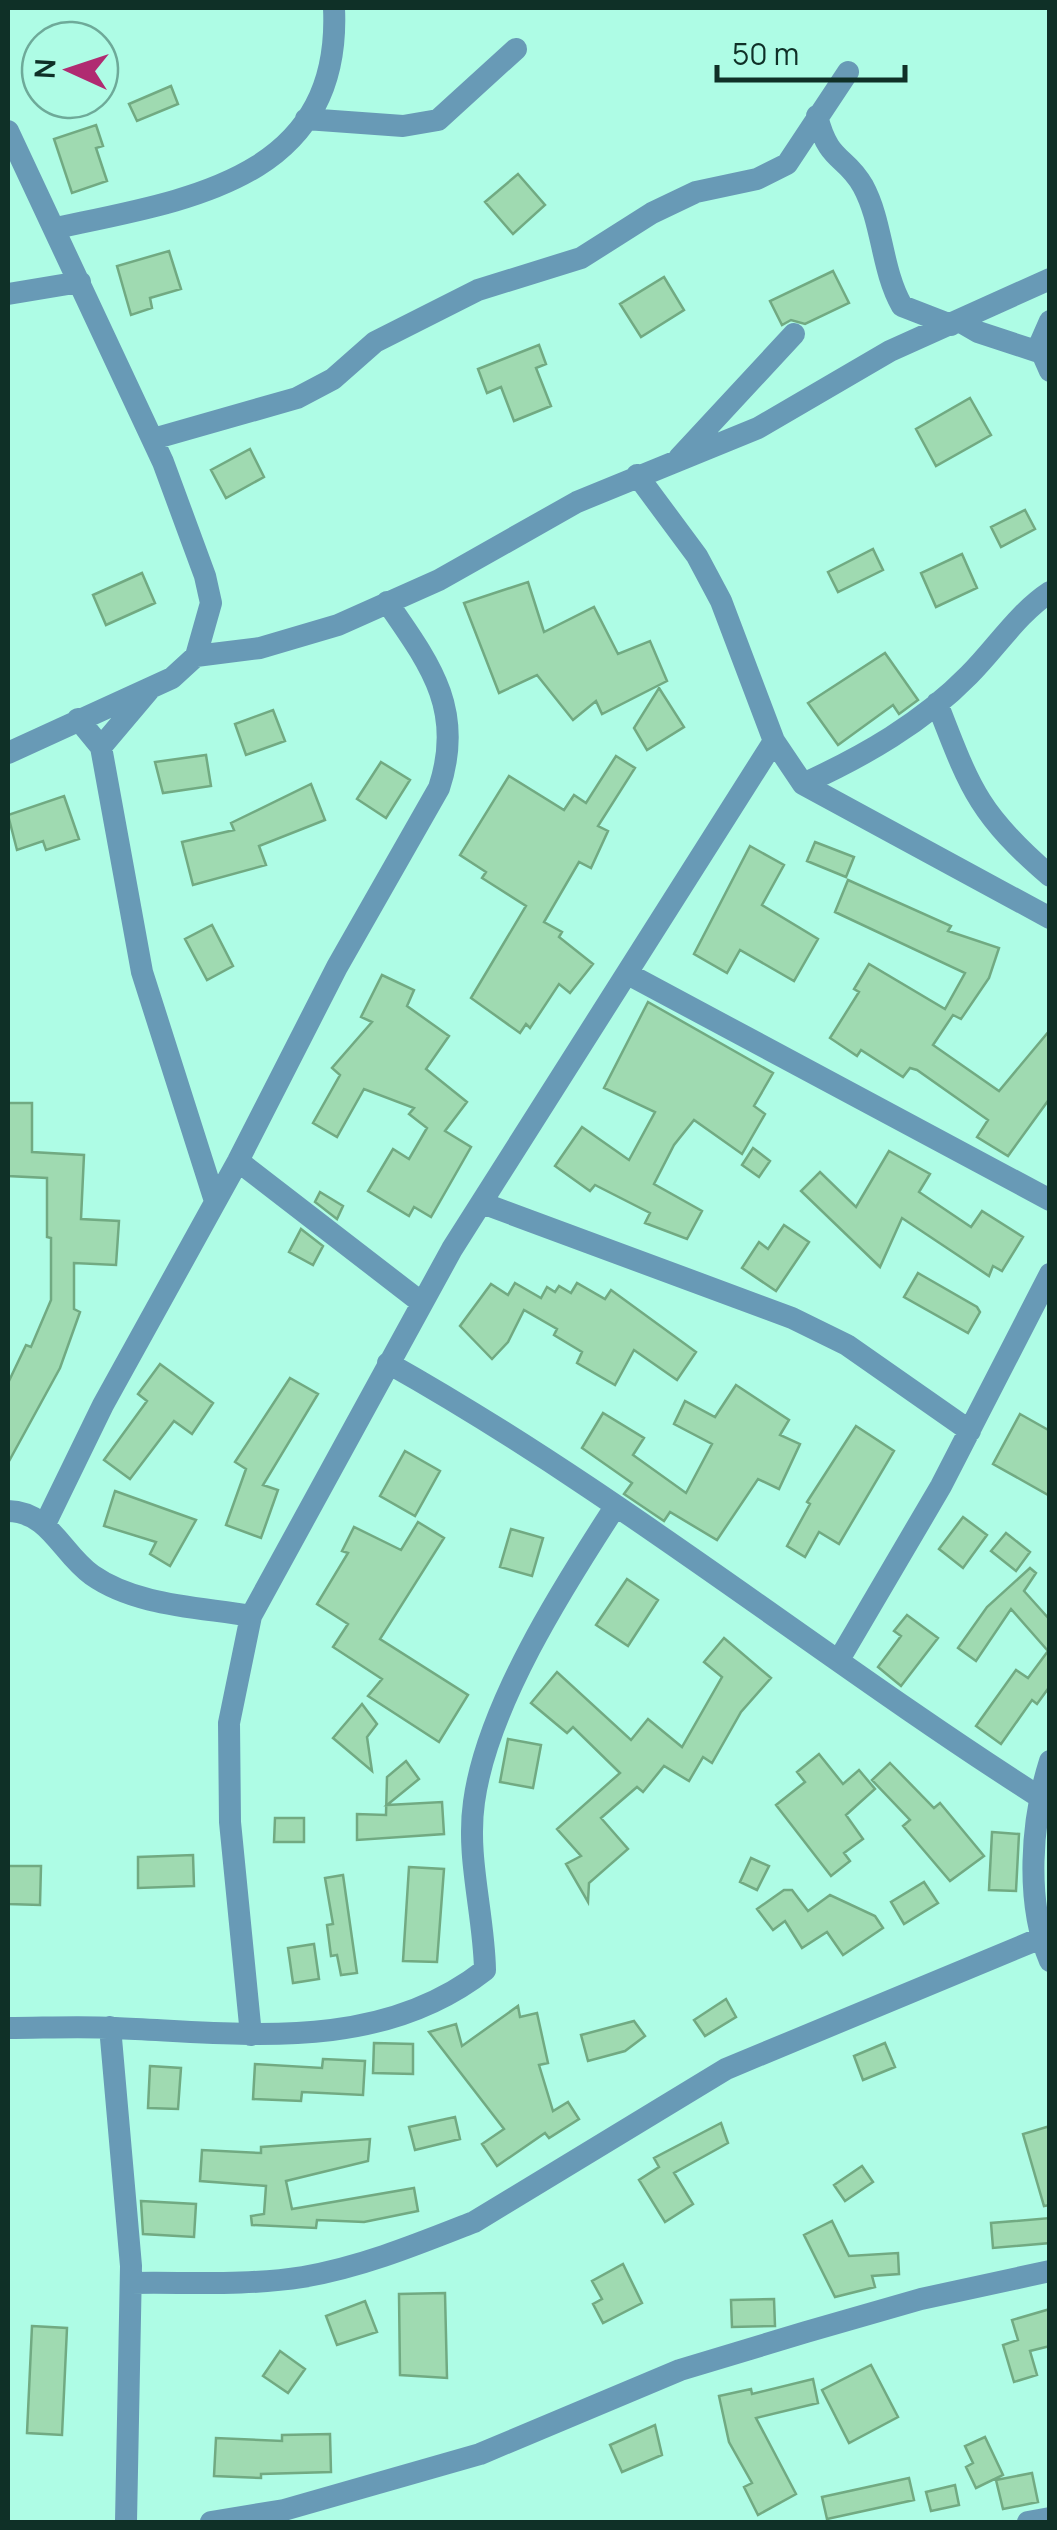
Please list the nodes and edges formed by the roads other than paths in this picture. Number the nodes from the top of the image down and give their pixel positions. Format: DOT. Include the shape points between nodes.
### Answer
graph roads {
  1 [pos="334,8"];
  2 [pos="516,49"];
  3 [pos="848,72"];
  4 [pos="816,116"];
  5 [pos="306,120"];
  6 [pos="8,130"];
  7 [pos="56,228"];
  8 [pos="1050,279"];
  9 [pos="80,282"];
  10 [pos="8,294"];
  11 [pos="1050,321"];
  12 [pos="955,323"];
  13 [pos="794,334"];
  14 [pos="1044,361"];
  15 [pos="153,438"];
  16 [pos="680,458"];
  17 [pos="637,475"];
  18 [pos="1050,592"];
  19 [pos="387,602"];
  20 [pos="196,656"];
  21 [pos="151,688"];
  22 [pos="936,702"];
  23 [pos="78,719"];
  24 [pos="774,742"];
  25 [pos="101,747"];
  26 [pos="8,753"];
  27 [pos="804,784"];
  28 [pos="1050,876"];
  29 [pos="1050,918"];
  30 [pos="628,974"];
  31 [pos="238,1161"];
  32 [pos="214,1198"];
  33 [pos="1050,1200"];
  34 [pos="482,1203"];
  35 [pos="1050,1274"];
  36 [pos="422,1303"];
  37 [pos="388,1363"];
  38 [pos="970,1430"];
  39 [pos="615,1507"];
  40 [pos="8,1511"];
  41 [pos="45,1524"];
  42 [pos="251,1616"];
  43 [pos="840,1658"];
  44 [pos="1050,1761"];
  45 [pos="1040,1798"];
  46 [pos="1046,1950"];
  47 [pos="8,2028"];
  48 [pos="110,2028"];
  49 [pos="251,2035"];
  50 [pos="1050,2271"];
  51 [pos="131,2284"];
  52 [pos="1050,2518"];
  53 [pos="126,2522"];
  54 [pos="211,2522"];
  55 [pos="1028,2522"];
  1 -- 5 [label="street" via="332,55"];
  2 -- 5 [label="street" via="438,120 403,126"];
  3 -- 4 [label="street"];
  4 -- 12 [label="street" via="827,149 867,194 902,306"];
  4 -- 15 [label="street" via="774,174 696,192 581,258 478,290 375,342 297,398"];
  5 -- 7 [label="street" via="277,152 218,190"];
  6 -- 7 [label="street"];
  7 -- 9 [label="street"];
  8 -- 12 [label="street"];
  9 -- 10 [label="street"];
  9 -- 15 [label="street"];
  11 -- 14 [label="street"];
  12 -- 14 [label="street"];
  12 -- 16 [label="street" via="875,359 758,428"];
  13 -- 16 [label="street"];
  15 -- 20 [label="street" via="206,576 211,603"];
  16 -- 17 [label="street"];
  17 -- 19 [label="street"];
  17 -- 24 [label="street" via="721,601"];
  18 -- 22 [label="street"];
  19 -- 20 [label="street" via="308,636"];
  19 -- 31 [label="street" via="441,688 448,760"];
  20 -- 21 [label="street"];
  21 -- 23 [label="street"];
  21 -- 25 [label="street"];
  22 -- 27 [label="street" via="869,754"];
  22 -- 28 [label="street" via="980,806"];
  23 -- 25 [label="street"];
  23 -- 26 [label="street"];
  24 -- 27 [label="street"];
  24 -- 30 [label="street"];
  25 -- 32 [label="street" via="142,972"];
  27 -- 29 [label="street"];
  30 -- 33 [label="street"];
  30 -- 34 [label="street"];
  31 -- 32 [label="street"];
  31 -- 36 [label="street"];
  32 -- 41 [label="street"];
  34 -- 36 [label="street"];
  34 -- 38 [label="street" via="792,1318 847,1345"];
  35 -- 38 [label="street"];
  36 -- 37 [label="street"];
  37 -- 39 [label="street" via="567,1469"];
  37 -- 42 [label="street"];
  38 -- 43 [label="street"];
  39 -- 43 [label="street"];
  39 -- 49 [label="street" via="521,1666 474,1801 485,1970 424,2008 370,2024"];
  40 -- 41 [label="street"];
  41 -- 42 [label="street" via="89,1573 116,1589"];
  42 -- 49 [label="street" via="228,1724 230,1822"];
  43 -- 45 [label="street"];
  44 -- 45 [label="street"];
  45 -- 46 [label="street" via="1036,1890"];
  46 -- 51 [label="street" via="726,2069 474,2222 438,2236 302,2277"];
  47 -- 48 [label="street"];
  48 -- 49 [label="street"];
  48 -- 51 [label="street"];
  50 -- 54 [label="street" via="921,2299 680,2370 480,2454 284,2510"];
  51 -- 53 [label="street"];
  52 -- 55 [label="street"];
}
